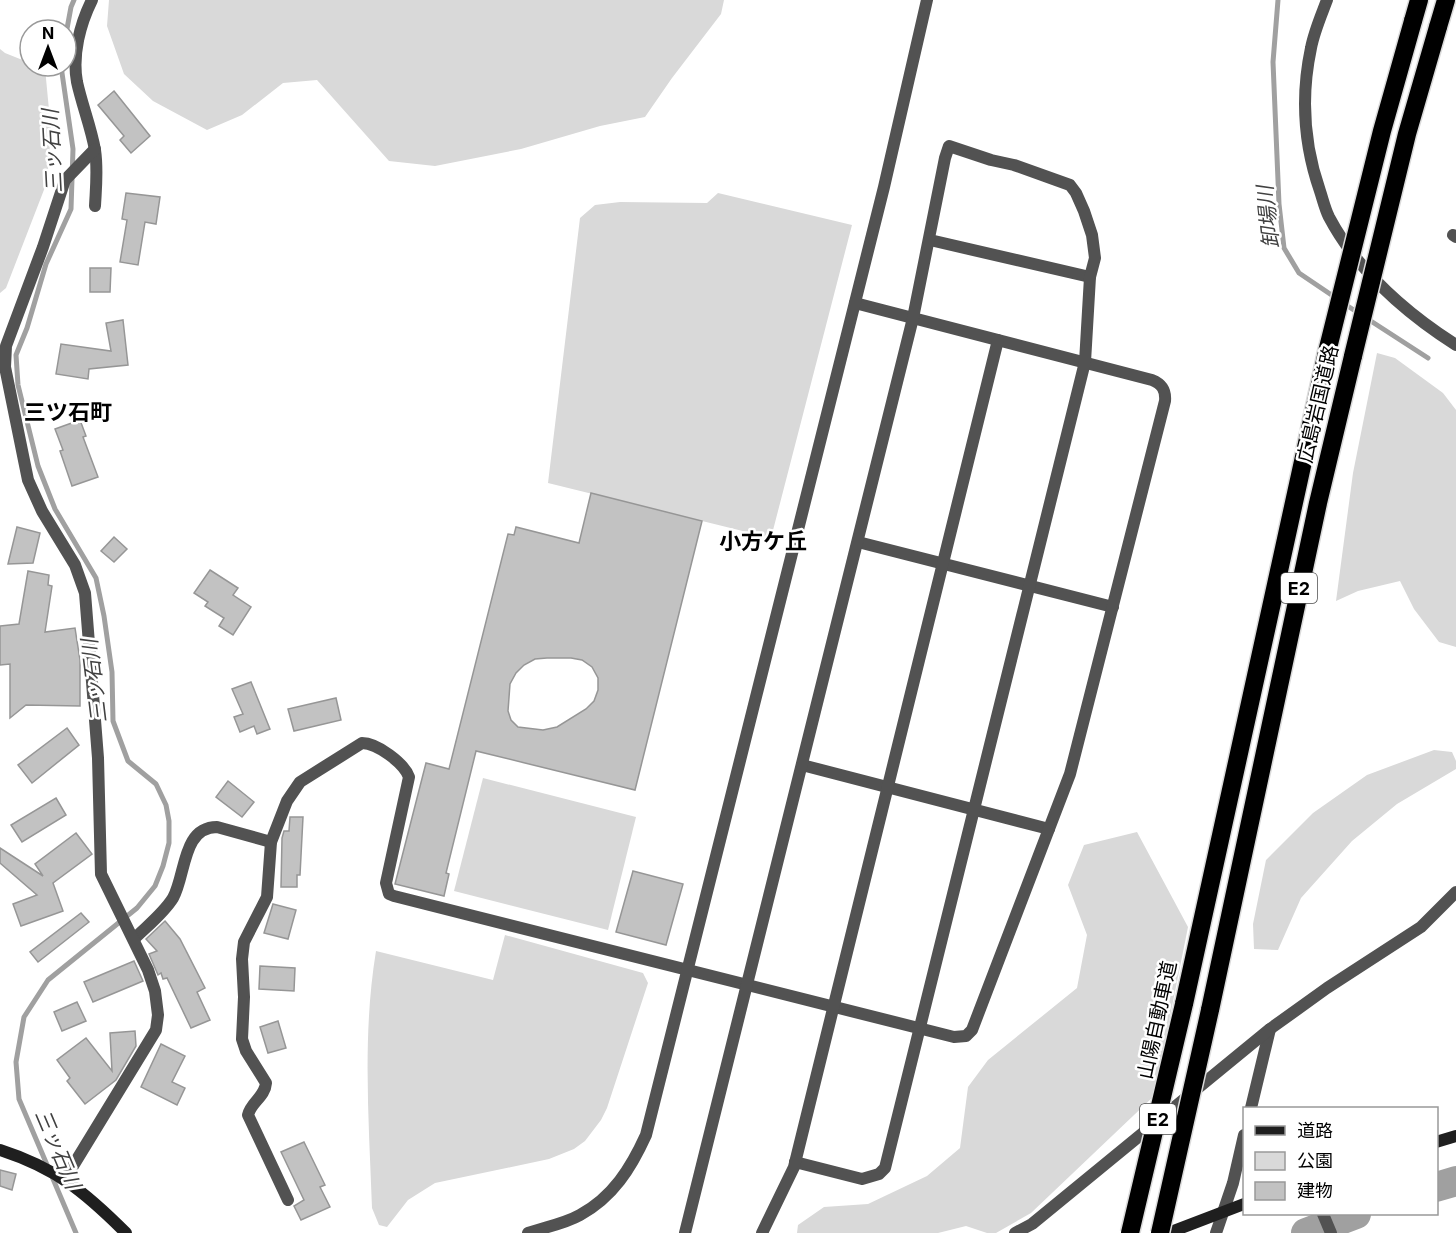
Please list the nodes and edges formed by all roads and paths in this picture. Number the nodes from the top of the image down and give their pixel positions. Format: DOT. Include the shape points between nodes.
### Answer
graph roads {
  1 [pos="92,0"];
  2 [pos="927,0"];
  3 [pos="1327,0"];
  4 [pos="1419,0"];
  5 [pos="1446,0"];
  6 [pos="92,152"];
  7 [pos="95,206"];
  8 [pos="930,240"];
  9 [pos="1090,277"];
  10 [pos="855,303"];
  11 [pos="913,318"];
  12 [pos="998,340"];
  13 [pos="1456,345"];
  14 [pos="1085,362"];
  15 [pos="858,542"];
  16 [pos="942,564"];
  17 [pos="1029,586"];
  18 [pos="1113,607"];
  19 [pos="802,765"];
  20 [pos="887,787"];
  21 [pos="974,809"];
  22 [pos="1224,816"];
  23 [pos="1049,829"];
  24 [pos="271,842"];
  25 [pos="1456,892"];
  26 [pos="133,937"];
  27 [pos="688,970"];
  28 [pos="747,985"];
  29 [pos="833,1007"];
  30 [pos="919,1029"];
  31 [pos="1270,1029"];
  32 [pos="1251,1107"];
  33 [pos="1456,1137"];
  34 [pos="1438,1142"];
  35 [pos="1243,1143"];
  36 [pos="0,1150"];
  37 [pos="795,1162"];
  38 [pos="65,1179"];
  39 [pos="288,1200"];
  40 [pos="1243,1205"];
  41 [pos="1223,1212"];
  42 [pos="1323,1215"];
  43 [pos="1216,1231"];
  44 [pos="126,1233"];
  45 [pos="528,1233"];
  46 [pos="685,1233"];
  47 [pos="762,1233"];
  48 [pos="1015,1233"];
  49 [pos="1130,1233"];
  50 [pos="1160,1233"];
  51 [pos="1168,1233"];
  52 [pos="1331,1233"];
  1 -- 6 [label="street" via="75,60"];
  2 -- 10 [label="street"];
  3 -- 13 [label="street" via="1311,46 1305,130 1313,172 1329,216 1369,273 1424,325"];
  4 -- 22 [label="highway, 広島岩国道路 / E2, bridge" via="1327,352"];
  5 -- 50 [label="highway, 広島岩国道路 / E2, bridge" via="1407,134 1318,503"];
  6 -- 7 [label="street" via="97,176"];
  6 -- 26 [label="street" via="65,180 6,346 5,367 28,480 75,565 85,594 98,758 101,873"];
  8 -- 9 [label="street"];
  8 -- 9 [label="street" via="949,146 1070,185 1092,235 1095,258"];
  8 -- 11 [label="street"];
  9 -- 14 [label="street"];
  10 -- 11 [label="street"];
  10 -- 27 [label="street"];
  11 -- 12 [label="street"];
  11 -- 15 [label="street"];
  12 -- 14 [label="street"];
  12 -- 16 [label="street"];
  14 -- 17 [label="street"];
  14 -- 18 [label="street" via="1155,381 1165,395"];
  15 -- 16 [label="street"];
  15 -- 19 [label="street"];
  16 -- 17 [label="street"];
  16 -- 20 [label="street"];
  17 -- 18 [label="street"];
  17 -- 21 [label="street"];
  18 -- 23 [label="street" via="1070,774"];
  19 -- 20 [label="street"];
  19 -- 28 [label="street"];
  20 -- 21 [label="street"];
  20 -- 29 [label="street"];
  21 -- 23 [label="street"];
  21 -- 30 [label="street"];
  22 -- 49 [label="highway, 山陽自動車道 / E2, bridge"];
  23 -- 30 [label="street" via="970,1032 957,1038"];
  24 -- 26 [label="street" via="217,828 201,831 186,854 171,901"];
  24 -- 27 [label="street" via="287,801 300,782 356,745 368,743 401,764 409,777 386,883 389,894"];
  24 -- 39 [label="street" via="267,897 242,951 242,1033 244,1046 266,1083 249,1110 249,1119"];
  25 -- 31 [label="street" via="1421,927"];
  26 -- 38 [label="street" via="155,992 156,1030"];
  27 -- 28 [label="street"];
  27 -- 45 [label="street" via="646,1135 635,1159 602,1200 580,1215"];
  28 -- 29 [label="street"];
  28 -- 46 [label="street"];
  29 -- 30 [label="street"];
  29 -- 37 [label="street"];
  30 -- 37 [label="street" via="882,1172 862,1179"];
  31 -- 32 [label="street"];
  31 -- 48 [label="street" via="1032,1224"];
  33 -- 34 [label="main road"];
  35 -- 41 [label="street"];
  36 -- 38 [label="main road"];
  37 -- 47 [label="street"];
  38 -- 44 [label="main road"];
  40 -- 41 [label="main road"];
  41 -- 43 [label="street"];
  41 -- 51 [label="main road"];
  42 -- 52 [label="street"];
}
